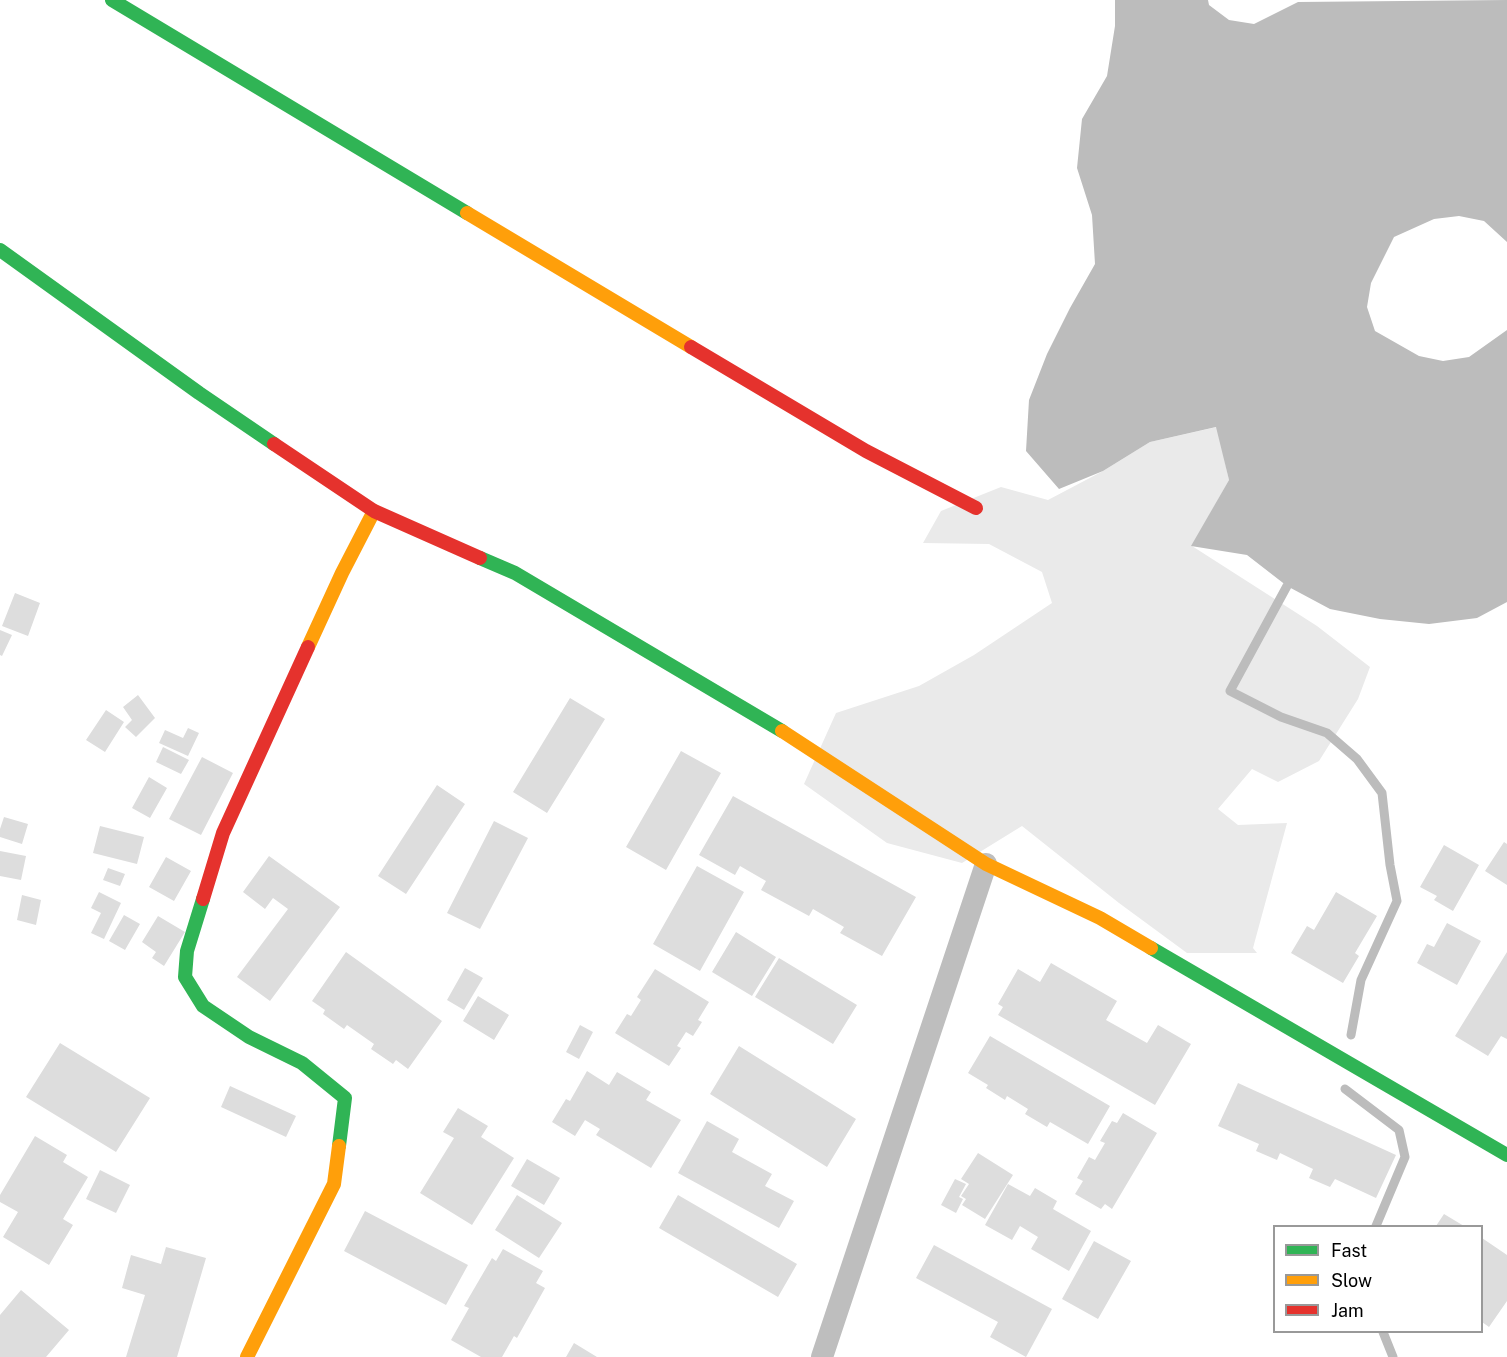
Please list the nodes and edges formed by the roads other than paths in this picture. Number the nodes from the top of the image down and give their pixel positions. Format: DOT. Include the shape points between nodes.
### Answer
graph roads {
  1 [pos="112,0"];
  2 [pos="0,250"];
  3 [pos="976,508"];
  4 [pos="374,511"];
  5 [pos="986,864"];
  6 [pos="1507,1155"];
  7 [pos="247,1357"];
  8 [pos="822,1357"];
  1 -- 3 [label="street" via="867,451"];
  2 -- 4 [label="street" via="199,393"];
  4 -- 5 [label="street" via="515,573 801,743"];
  4 -- 7 [label="street" via="223,833 187,951 185,977 203,1006 249,1037 302,1063 345,1098 334,1184"];
  5 -- 6 [label="street" via="1100,918"];
  5 -- 8 [label="street"];
}
